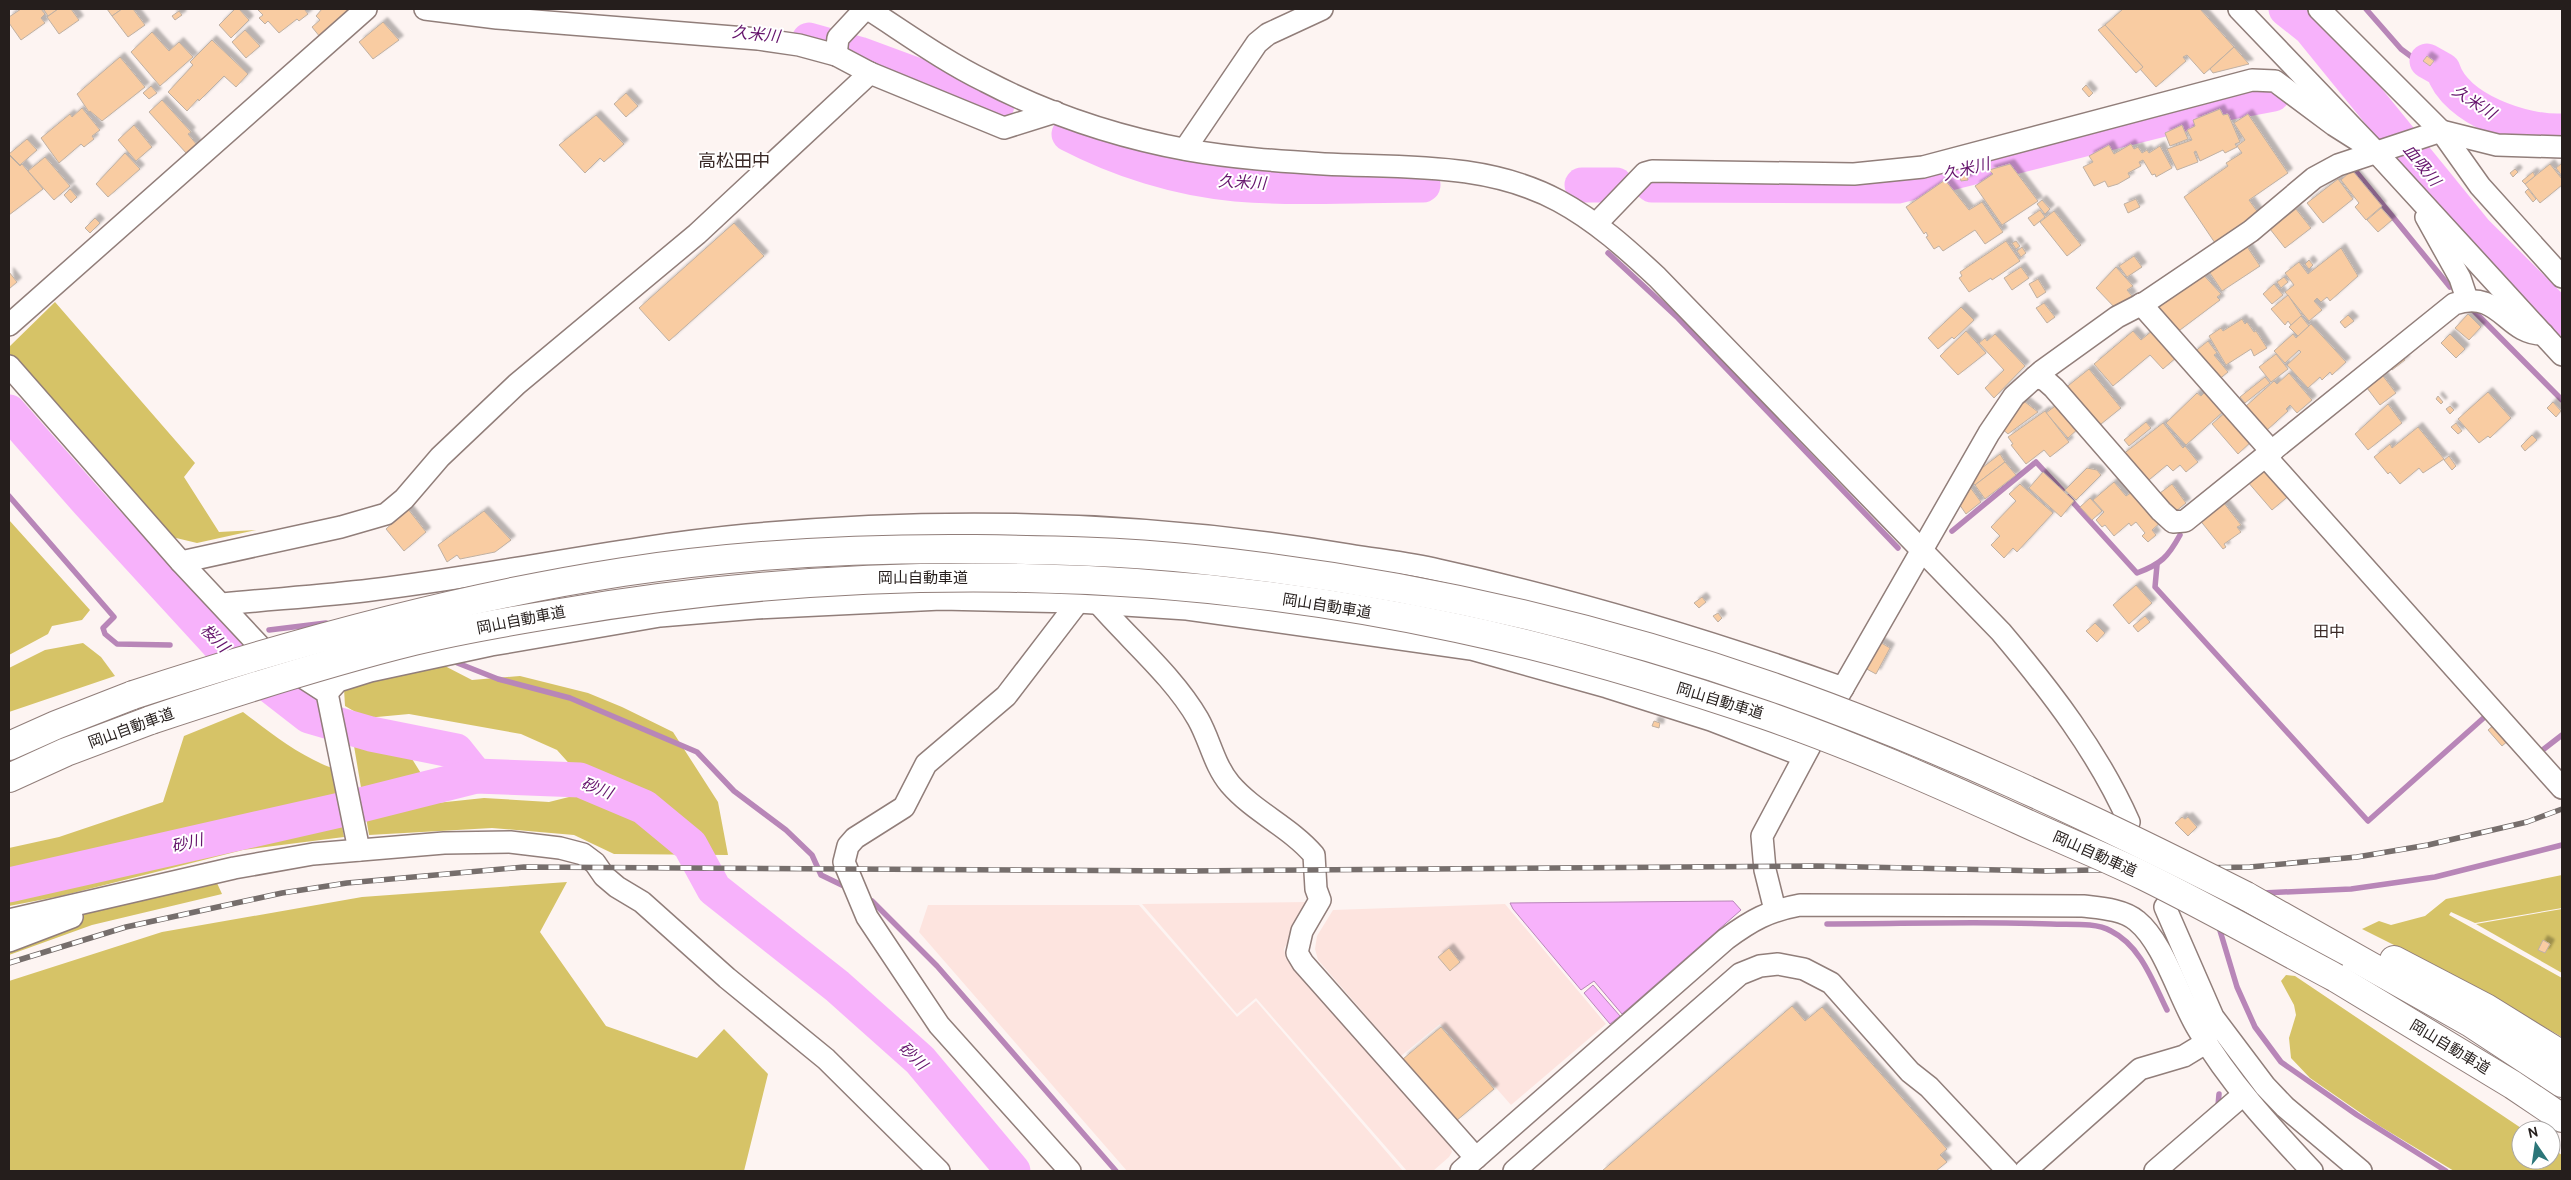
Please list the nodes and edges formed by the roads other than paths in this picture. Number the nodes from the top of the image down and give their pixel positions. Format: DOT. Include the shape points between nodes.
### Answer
graph roads {
  1 [pos="366,9"];
  2 [pos="425,9"];
  3 [pos="867,9"];
  4 [pos="1322,9"];
  5 [pos="2239,9"];
  6 [pos="2319,9"];
  7 [pos="837,48"];
  8 [pos="870,73"];
  9 [pos="1055,112"];
  10 [pos="2434,133"];
  11 [pos="2562,147"];
  12 [pos="1186,149"];
  13 [pos="2379,150"];
  14 [pos="2420,200"];
  15 [pos="1596,224"];
  16 [pos="2562,277"];
  17 [pos="2467,299"];
  18 [pos="2142,304"];
  19 [pos="9,325"];
  20 [pos="2543,334"];
  21 [pos="2562,355"];
  22 [pos="9,366"];
  23 [pos="2035,377"];
  24 [pos="2269,455"];
  25 [pos="1922,552"];
  26 [pos="181,562"];
  27 [pos="1088,603"];
  28 [pos="222,604"];
  29 [pos="1843,688"];
  30 [pos="328,697"];
  31 [pos="9,746"];
  32 [pos="1804,756"];
  33 [pos="9,778"];
  34 [pos="2562,788"];
  35 [pos="2128,822"];
  36 [pos="359,850"];
  37 [pos="145,889"];
  38 [pos="2165,907"];
  39 [pos="1775,910"];
  40 [pos="9,920"];
  41 [pos="9,941"];
  42 [pos="2361,951"];
  43 [pos="2207,1042"];
  44 [pos="2562,1054"];
  45 [pos="2562,1083"];
  46 [pos="2243,1095"];
  47 [pos="2562,1118"];
  48 [pos="1468,1165"];
  49 [pos="939,1171"];
  50 [pos="1070,1171"];
  51 [pos="1514,1171"];
  52 [pos="2008,1171"];
  53 [pos="2025,1171"];
  54 [pos="2155,1171"];
  55 [pos="2312,1171"];
  56 [pos="2361,1171"];
  1 -- 19 [label="street"];
  2 -- 7 [label="street"];
  3 -- 7 [label="street"];
  3 -- 9 [label="street" via="985,82"];
  4 -- 12 [label="street" via="1268,34 1257,43"];
  5 -- 13 [label="street"];
  6 -- 10 [label="street"];
  7 -- 8 [label="street"];
  8 -- 9 [label="street" via="1004,128"];
  8 -- 26 [label="street" via="697,234 517,384 386,514"];
  9 -- 12 [label="street" via="1122,135"];
  10 -- 11 [label="street" via="2497,145"];
  10 -- 13 [label="street"];
  10 -- 16 [label="street"];
  12 -- 15 [label="street" via="1243,158 1428,168 1497,177 1558,200"];
  13 -- 14 [label="street"];
  13 -- 15 [label="street" via="2334,125 2275,80 2252,80 1923,167 1854,174 1652,171 1645,173"];
  13 -- 18 [label="street" via="2314,178 2251,231"];
  14 -- 17 [label="street" via="2428,225 2460,278"];
  14 -- 20 [label="street"];
  15 -- 25 [label="street" via="1657,277"];
  17 -- 20 [label="street" via="2492,306 2530,335"];
  17 -- 24 [label="street" via="2454,304"];
  18 -- 23 [label="street" via="2117,317"];
  18 -- 24 [label="street"];
  20 -- 21 [label="street"];
  22 -- 26 [label="street"];
  23 -- 24 [label="street" via="2054,388 2173,522 2185,521"];
  23 -- 25 [label="street" via="2014,396 1989,433"];
  24 -- 34 [label="street"];
  25 -- 29 [label="street"];
  25 -- 35 [label="street" via="2001,632 2039,677 2115,790"];
  26 -- 28 [label="street"];
  27 -- 30 [label="street" via="941,599 660,616 491,645 370,671 338,681"];
  27 -- 32 [label="street" via="1187,609 1471,649 1702,717"];
  27 -- 48 [label="street" via="1172,683 1198,719 1220,772 1230,784 1248,803 1314,855 1316,889 1320,900 1302,931 1297,954"];
  27 -- 50 [label="street" via="1006,696 926,764 904,807 855,838 848,846 844,862 867,917 939,1024"];
  28 -- 29 [label="street" via="372,590 564,559 746,535 901,525 1117,528 1284,544 1436,569 1748,654"];
  28 -- 30 [label="street" via="268,655"];
  29 -- 32 [label="street"];
  30 -- 36 [label="street"];
  31 -- 42 [label="highway, 岡山自動車道, bridge" via="133,696 314,638 518,590 626,572 747,557 886,548 1030,550 1190,558 1333,577 1465,600 1608,636 1774,687 1928,747 2098,821"];
  32 -- 39 [label="street" via="1762,836 1765,870"];
  33 -- 47 [label="highway, 岡山自動車道, bridge" via="66,752 151,720 327,664 418,640 632,600 888,577 1031,578 1189,588 1329,605 1459,628 1602,665 1766,715 1917,774 2144,876 2336,978"];
  36 -- 37 [label="street" via="303,855"];
  36 -- 49 [label="street" via="510,842 583,854 617,887 650,908 727,978 826,1059"];
  37 -- 40 [label="street"];
  37 -- 41 [label="street"];
  38 -- 56 [label="street" via="2213,1017 2285,1107"];
  39 -- 43 [label="street" via="1800,906 2082,906 2111,910 2135,919 2152,935"];
  39 -- 48 [label="street" via="1754,919 1726,939"];
  42 -- 44 [label="highway" via="2438,981"];
  42 -- 45 [label="highway, 岡山自動車道"];
  43 -- 46 [label="street"];
  43 -- 53 [label="street" via="2184,1056 2140,1070"];
  46 -- 54 [label="street"];
  46 -- 55 [label="street"];
  51 -- 52 [label="street" via="1740,974 1760,966 1778,964 1804,969 1831,982 1910,1072 1929,1087"];
}
